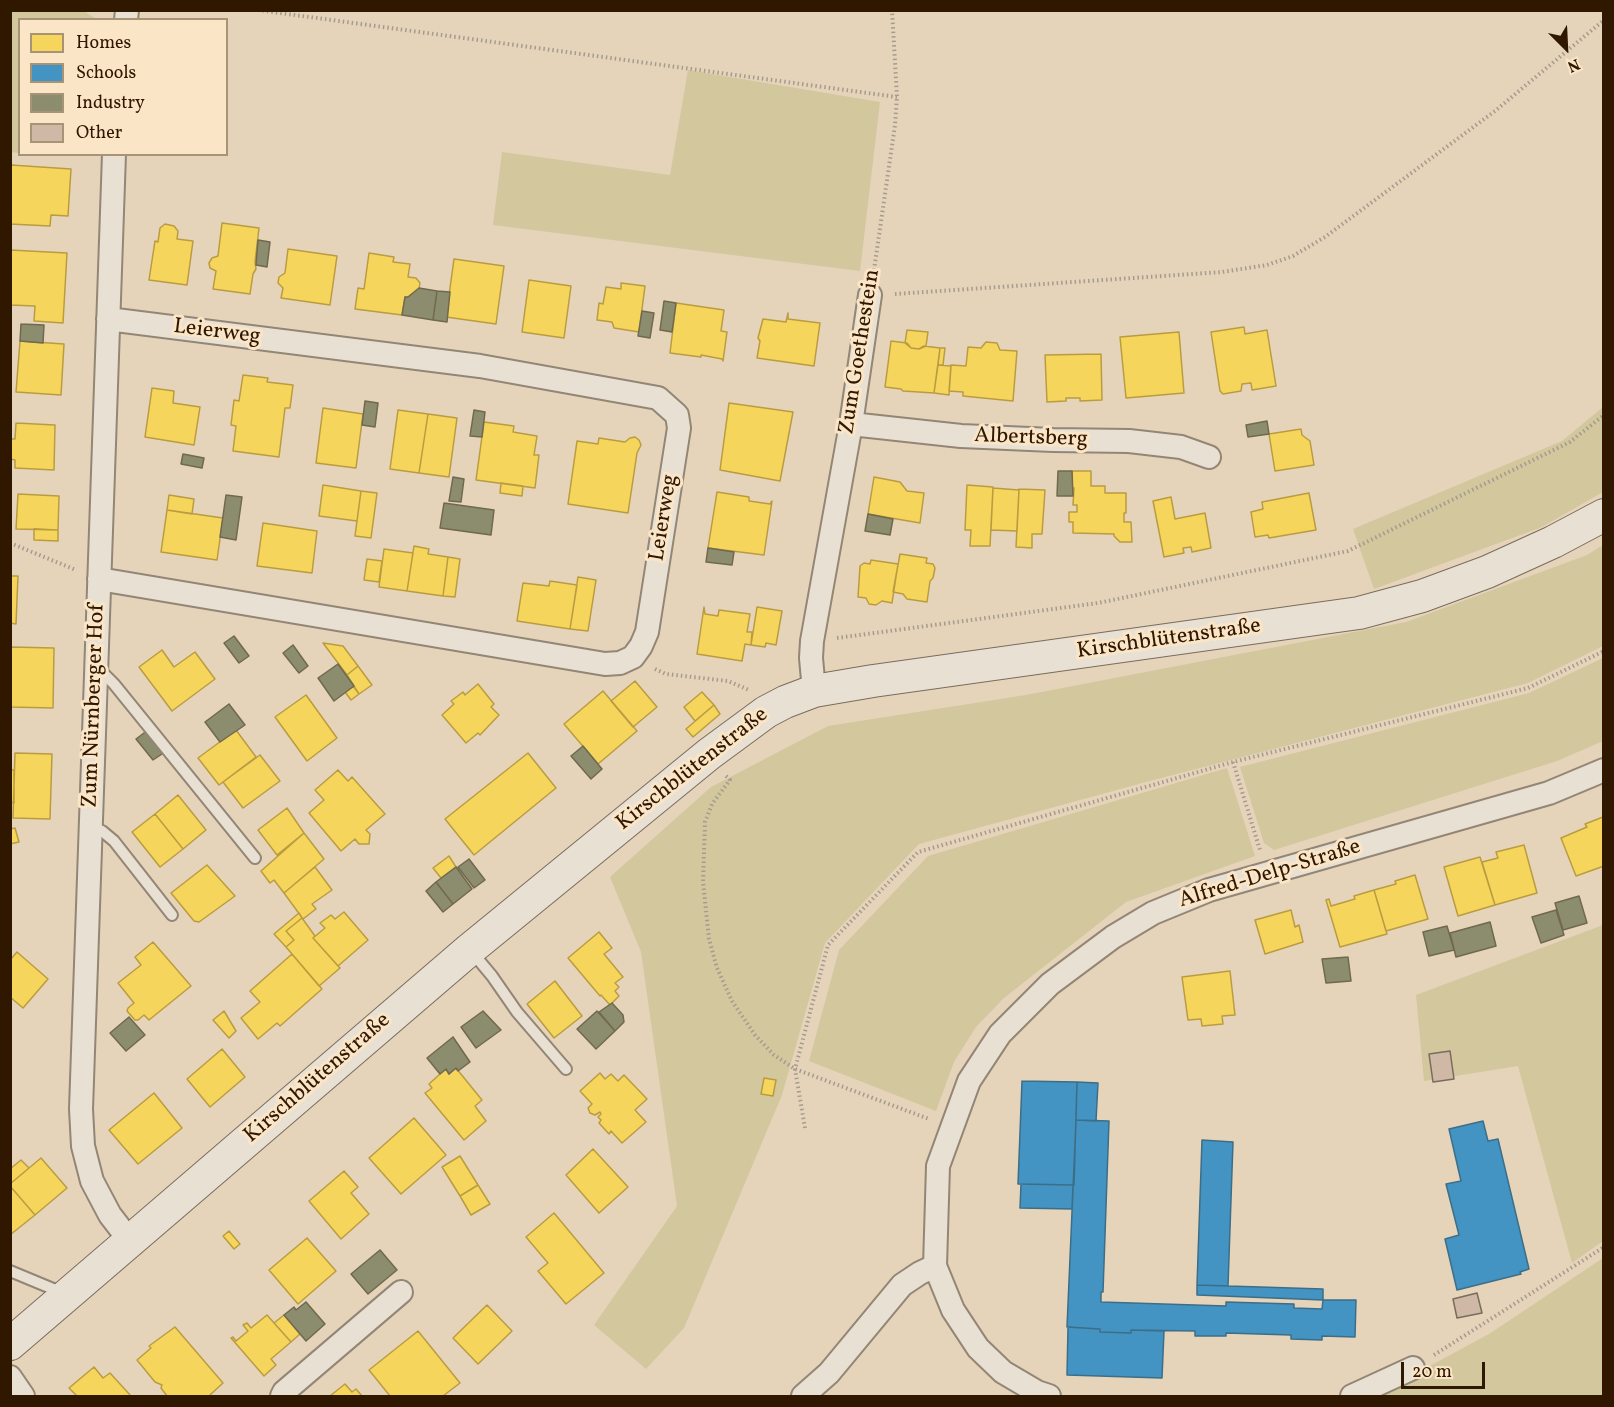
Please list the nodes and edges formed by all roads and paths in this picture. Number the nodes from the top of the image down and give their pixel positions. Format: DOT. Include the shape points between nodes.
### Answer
graph roads {
  1 [pos="258,10"];
  2 [pos="892,10"];
  3 [pos="1604,20"];
  4 [pos="897,97"];
  5 [pos="114,157"];
  6 [pos="870,295"];
  7 [pos="108,319"];
  8 [pos="1604,415"];
  9 [pos="851,424"];
  10 [pos="1209,458"];
  11 [pos="1604,515"];
  12 [pos="10,543"];
  13 [pos="99,579"];
  14 [pos="812,641"];
  15 [pos="1604,651"];
  16 [pos="633,657"];
  17 [pos="96,666"];
  18 [pos="814,691"];
  19 [pos="766,712"];
  20 [pos="709,754"];
  21 [pos="1233,762"];
  22 [pos="1604,770"];
  23 [pos="91,825"];
  24 [pos="255,858"];
  25 [pos="1266,872"];
  26 [pos="172,915"];
  27 [pos="469,950"];
  28 [pos="566,1069"];
  29 [pos="795,1069"];
  30 [pos="951,1127"];
  31 [pos="805,1128"];
  32 [pos="130,1241"];
  33 [pos="1604,1247"];
  34 [pos="935,1266"];
  35 [pos="10,1271"];
  36 [pos="401,1292"];
  37 [pos="69,1295"];
  38 [pos="10,1344"];
  39 [pos="1413,1368"];
  40 [pos="10,1377"];
  41 [pos="23,1396"];
  42 [pos="282,1396"];
  43 [pos="803,1396"];
  44 [pos="1049,1396"];
  45 [pos="1352,1396"];
  1 -- 4 [label="path"];
  2 -- 4 [label="path, Zum Goethestein"];
  3 -- 6 [label="path" via="1495,111 1325,237 1267,265 1222,272"];
  4 -- 6 [label="path, Zum Goethestein"];
  5 -- 7 [label="street, Zum Nürnberger Hof"];
  6 -- 9 [label="street, Zum Goethestein"];
  7 -- 13 [label="street, Zum Nürnberger Hof"];
  7 -- 16 [label="street, Leierweg" via="480,366 658,398 677,415 679,428 647,632"];
  8 -- 14 [label="path" via="1570,442 1348,551 1098,603"];
  9 -- 10 [label="street, Albertsberg" via="961,436 1129,441 1181,447"];
  9 -- 14 [label="street, Zum Goethestein"];
  11 -- 18 [label="main road, Kirschblütenstraße" via="1487,572 1422,596 1359,613"];
  12 -- 13 [label="path"];
  13 -- 16 [label="street" via="604,664"];
  13 -- 17 [label="street, Zum Nürnberger Hof"];
  14 -- 18 [label="street, Zum Goethestein"];
  15 -- 21 [label="path" via="1528,688"];
  16 -- 19 [label="path" via="666,674 728,681 748,689"];
  17 -- 23 [label="street, Zum Nürnberger Hof"];
  17 -- 24 [label="lane"];
  18 -- 19 [label="main road, Kirschblütenstraße"];
  19 -- 20 [label="main road, Kirschblütenstraße"];
  20 -- 27 [label="main road, Kirschblütenstraße"];
  20 -- 29 [label="path" via="730,780 712,804 705,822 703,882 709,939 732,1001 755,1035"];
  21 -- 25 [label="path"];
  21 -- 29 [label="path" via="918,852 828,945"];
  22 -- 25 [label="street, Alfred-Delp-Straße" via="1549,793"];
  23 -- 26 [label="lane" via="114,842"];
  23 -- 32 [label="street, Zum Nürnberger Hof" via="81,1109 84,1146 92,1181"];
  25 -- 30 [label="street, Alfred-Delp-Straße" via="1153,913 1050,984 1000,1034 969,1081"];
  27 -- 28 [label="lane"];
  27 -- 32 [label="main road, Kirschblütenstraße"];
  29 -- 30 [label="path"];
  29 -- 31 [label="path"];
  30 -- 34 [label="street, Alfred-Delp-Straße" via="938,1166"];
  32 -- 37 [label="main road, Kirschblütenstraße"];
  33 -- 39 [label="path"];
  34 -- 43 [label="street" via="902,1285 829,1373"];
  34 -- 44 [label="street, Alfred-Delp-Straße" via="953,1310 978,1348 1004,1372"];
  35 -- 37 [label="lane"];
  36 -- 42 [label="street"];
  37 -- 38 [label="main road, Kirschblütenstraße"];
  39 -- 45 [label="street"];
  40 -- 41 [label="street"];
}
